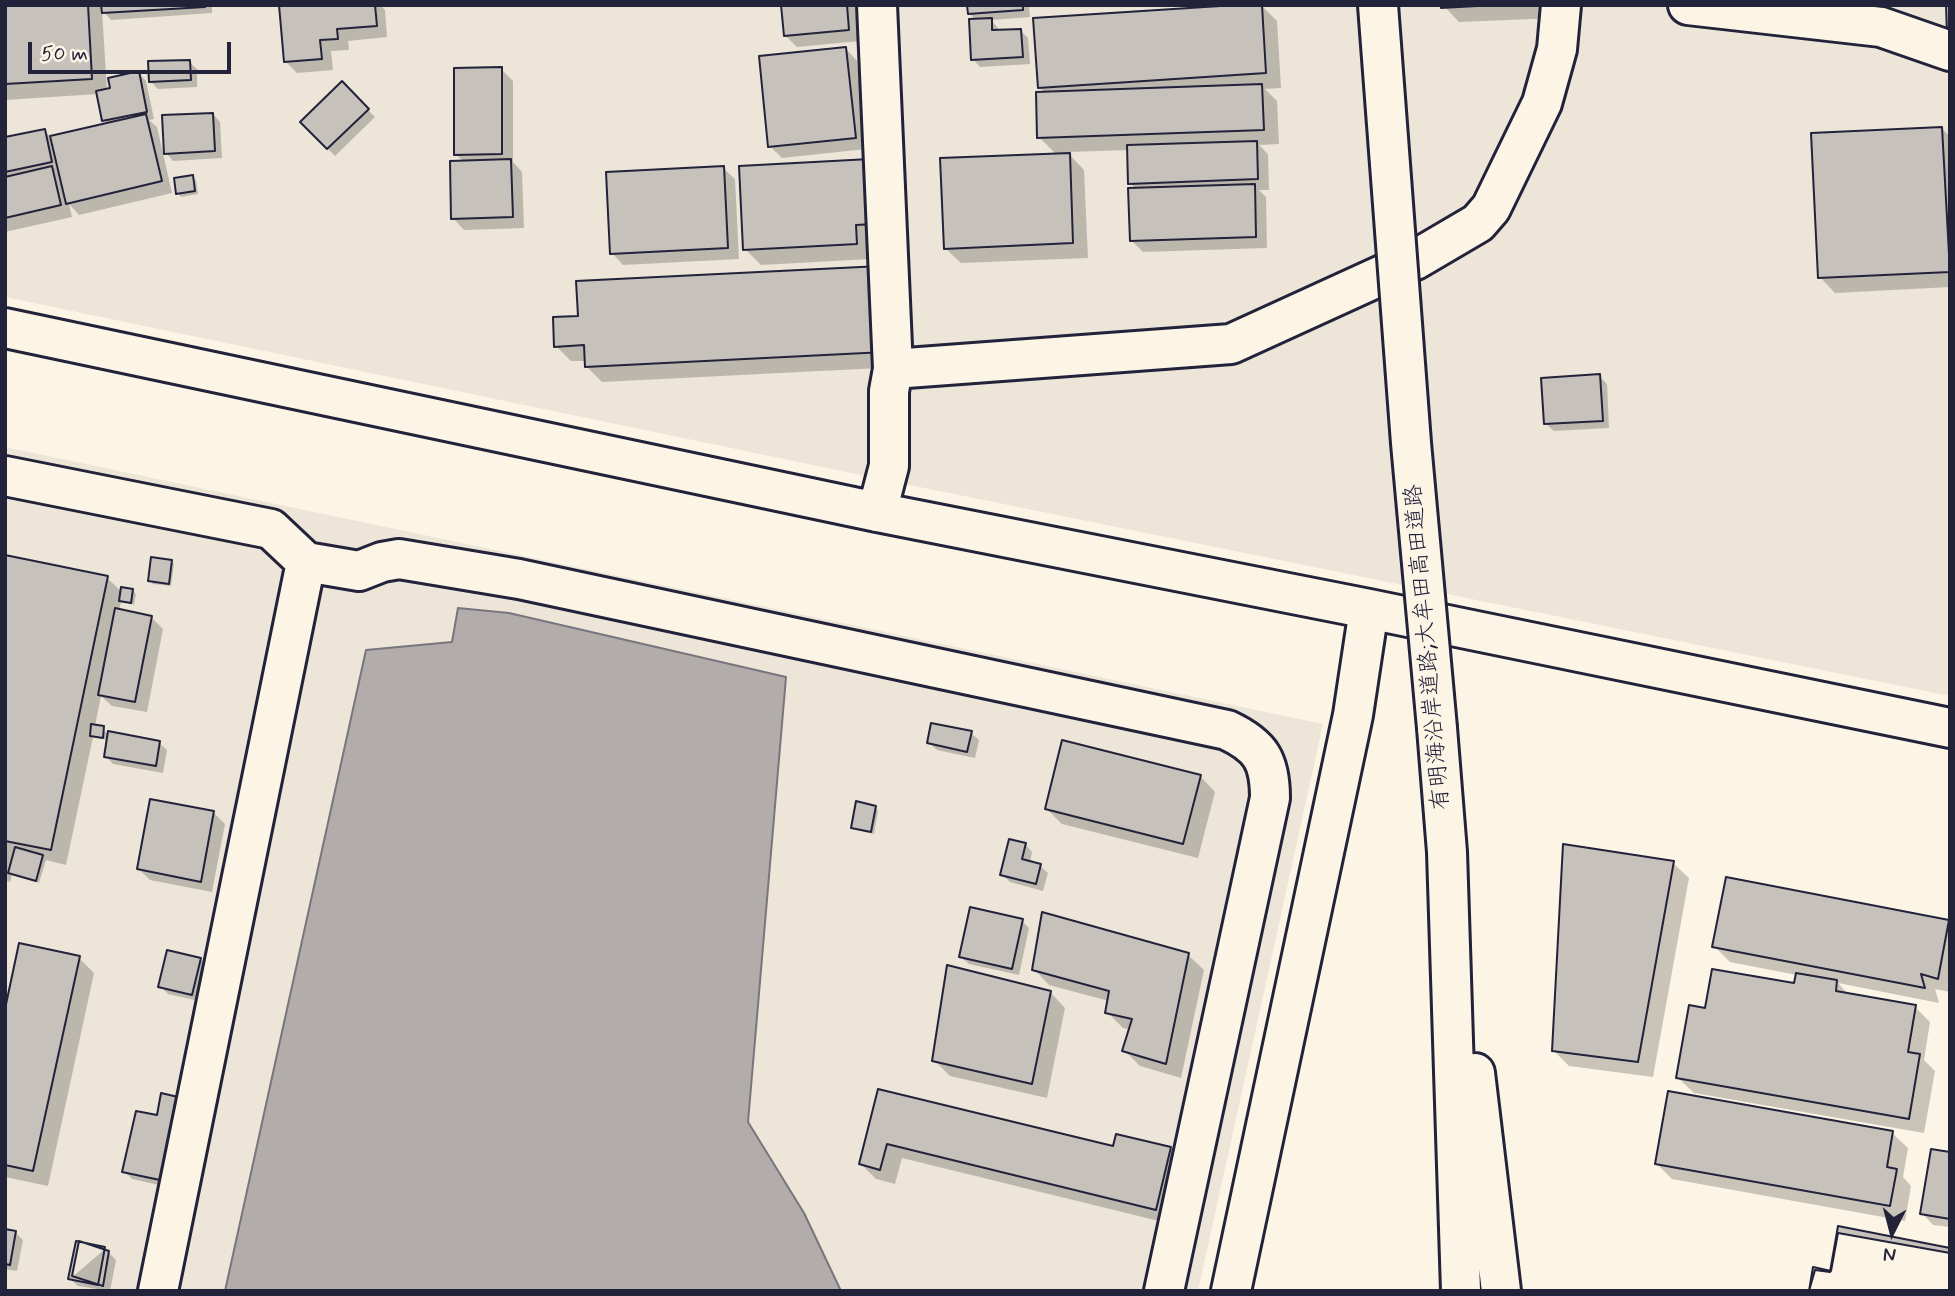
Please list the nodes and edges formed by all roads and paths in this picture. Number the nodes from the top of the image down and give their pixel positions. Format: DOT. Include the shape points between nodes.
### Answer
graph roads {
  1 [pos="877,5"];
  2 [pos="1378,5"];
  3 [pos="1561,5"];
  4 [pos="1688,5"];
  5 [pos="1950,51"];
  6 [pos="5,328"];
  7 [pos="893,369"];
  8 [pos="5,476"];
  9 [pos="877,512"];
  10 [pos="306,562"];
  11 [pos="1369,609"];
  12 [pos="1950,728"];
  13 [pos="1447,852"];
  14 [pos="1455,1139"];
  15 [pos="158,1291"];
  16 [pos="1164,1291"];
  17 [pos="1231,1291"];
  18 [pos="1445,1291"];
  19 [pos="1461,1291"];
  20 [pos="1502,1291"];
  1 -- 7 [label="main road"];
  2 -- 13 [label="main road, 有明海沿岸道路;大牟田高田道路, bridge"];
  3 -- 7 [label="main road" via="1557,49 1542,103 1491,208 1478,223 1415,260 1231,344"];
  4 -- 5 [label="main road" via="1881,27"];
  6 -- 9 [label="main road"];
  7 -- 9 [label="main road" via="889,466"];
  8 -- 10 [label="main road" via="271,529"];
  9 -- 11 [label="main road"];
  10 -- 15 [label="main road"];
  10 -- 16 [label="main road" via="359,571 398,559 519,579 1227,730 1258,749 1266,764 1270,798"];
  11 -- 12 [label="main road"];
  11 -- 17 [label="main road" via="1353,715"];
  13 -- 14 [label="main road, 有明海沿岸道路;大牟田高田道路"];
  13 -- 20 [label="main road"];
  14 -- 18 [label="main road"];
  14 -- 19 [label="main road, 有明海沿岸道路;大牟田高田道路"];
}
